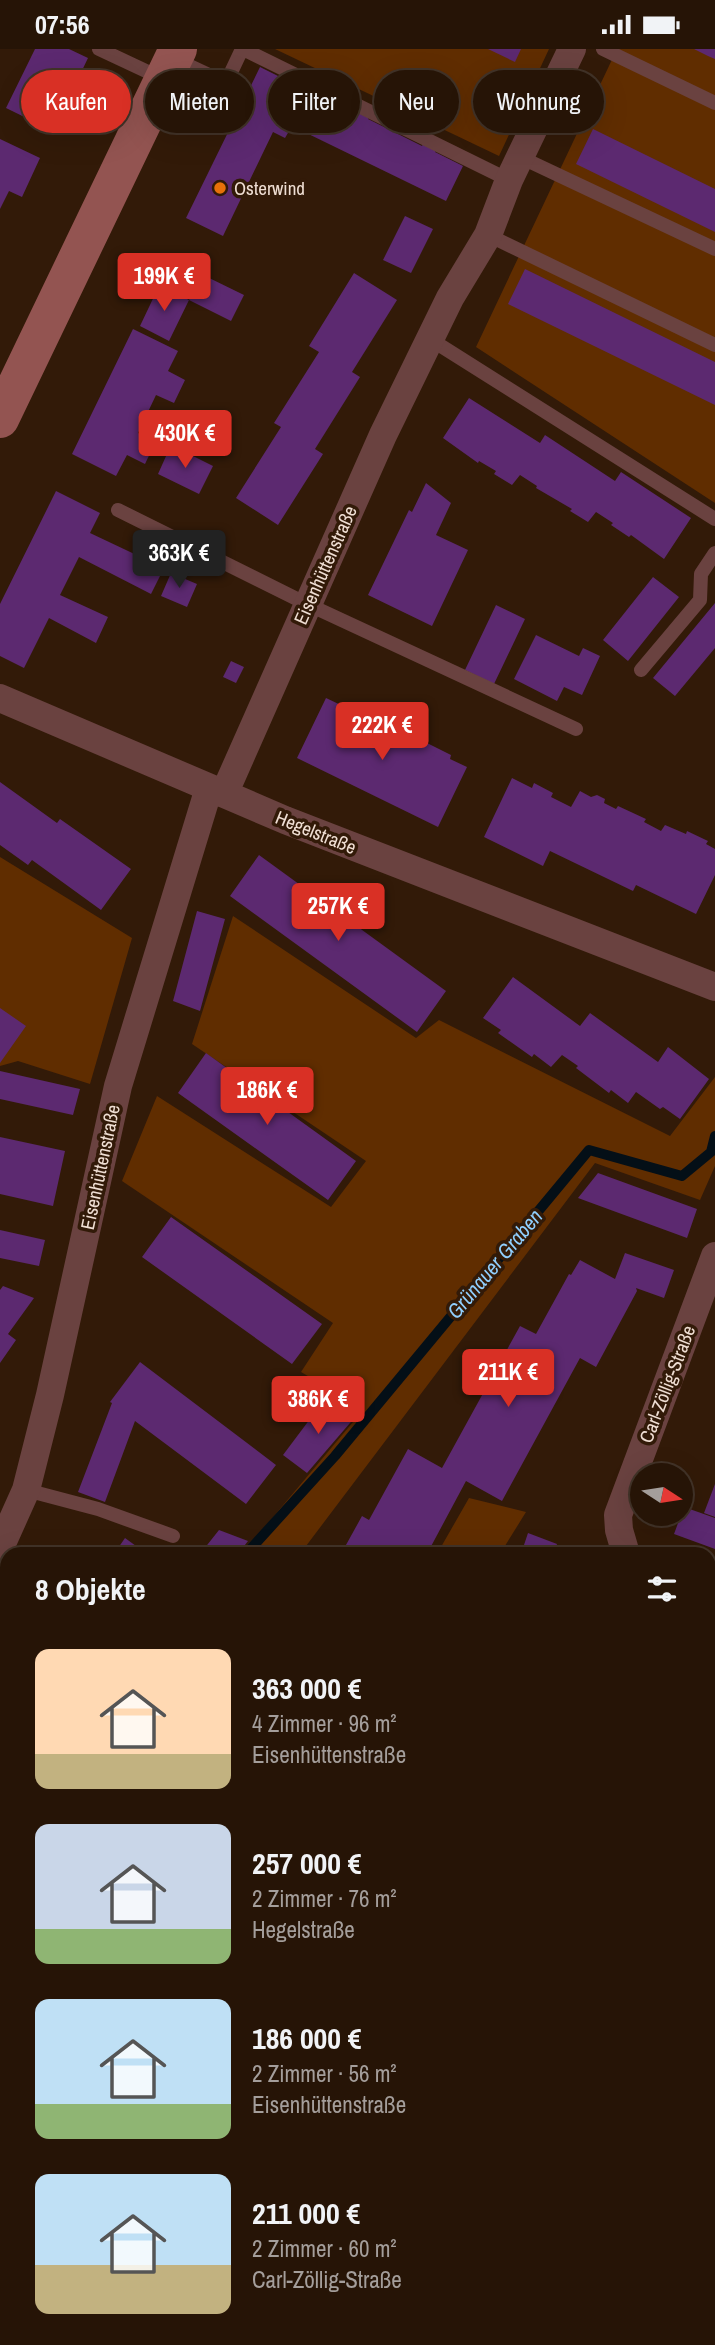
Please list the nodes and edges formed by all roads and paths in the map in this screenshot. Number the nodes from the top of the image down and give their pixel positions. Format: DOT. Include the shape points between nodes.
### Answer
graph roads {
  1 [pos="99,49"];
  2 [pos="243,49"];
  3 [pos="572,49"];
  4 [pos="603,49"];
  5 [pos="172,63"];
  6 [pos="715,103"];
  7 [pos="514,168"];
  8 [pos="488,235"];
  9 [pos="715,249"];
  10 [pos="430,339"];
  11 [pos="715,345"];
  12 [pos="0,419"];
  13 [pos="118,510"];
  14 [pos="715,519"];
  15 [pos="715,553"];
  16 [pos="307,604"];
  17 [pos="641,670"];
  18 [pos="0,698"];
  19 [pos="576,729"];
  20 [pos="217,791"];
  21 [pos="715,986"];
  22 [pos="715,1256"];
  23 [pos="26,1489"];
  24 [pos="173,1536"];
  25 [pos="0,1547"];
  26 [pos="623,1547"];
  1 -- 5 [label="lane"];
  2 -- 5 [label="lane" via="226,83"];
  2 -- 7 [label="lane"];
  3 -- 7 [label="street, Eisenhüttenstraße"];
  4 -- 6 [label="lane"];
  5 -- 12 [label="main road"];
  7 -- 8 [label="street, Eisenhüttenstraße"];
  7 -- 9 [label="lane"];
  8 -- 10 [label="street, Eisenhüttenstraße"];
  8 -- 11 [label="lane"];
  10 -- 14 [label="lane"];
  10 -- 16 [label="street, Eisenhüttenstraße"];
  13 -- 16 [label="lane"];
  15 -- 17 [label="lane" via="701,574 700,600"];
  16 -- 19 [label="lane"];
  16 -- 20 [label="street, Eisenhüttenstraße"];
  18 -- 20 [label="street, Hegelstraße"];
  20 -- 21 [label="street, Hegelstraße"];
  20 -- 23 [label="street, Eisenhüttenstraße" via="118,1086"];
  22 -- 26 [label="street, Carl-Zöllig-Straße" via="618,1515"];
  23 -- 24 [label="lane"];
  23 -- 25 [label="street, Eisenhüttenstraße"];
}
